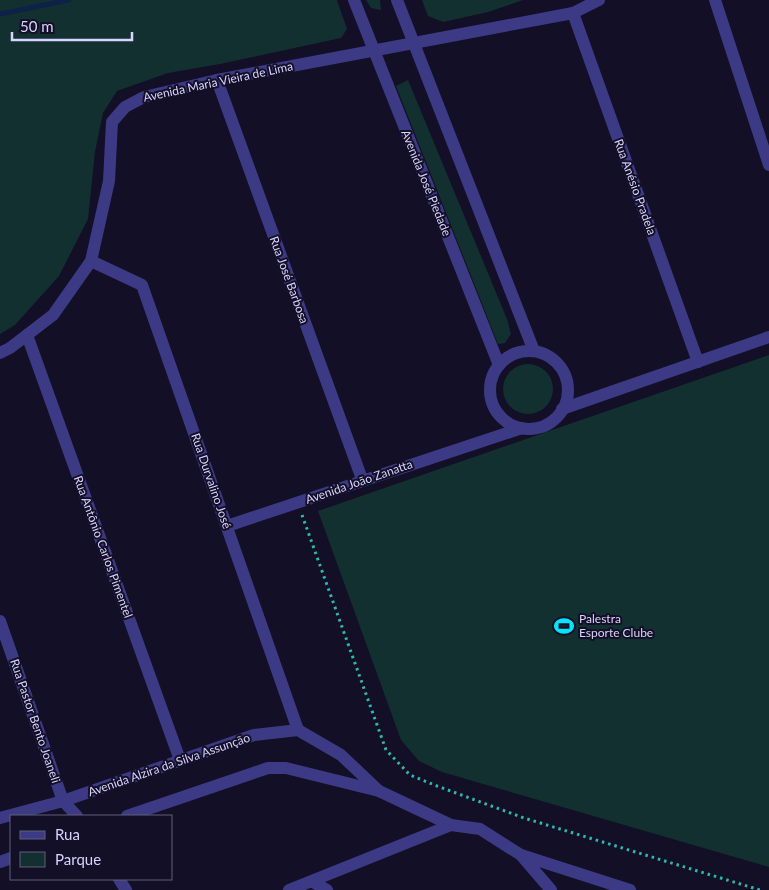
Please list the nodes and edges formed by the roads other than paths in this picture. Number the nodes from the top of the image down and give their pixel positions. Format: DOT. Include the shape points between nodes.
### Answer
graph roads {
  1 [pos="354,0"];
  2 [pos="397,0"];
  3 [pos="598,0"];
  4 [pos="715,0"];
  5 [pos="573,13"];
  6 [pos="414,43"];
  7 [pos="372,50"];
  8 [pos="217,80"];
  9 [pos="769,165"];
  10 [pos="91,261"];
  11 [pos="27,335"];
  12 [pos="769,337"];
  13 [pos="534,351"];
  14 [pos="0,352"];
  15 [pos="698,362"];
  16 [pos="499,365"];
  17 [pos="567,385"];
  18 [pos="585,402"];
  19 [pos="562,409"];
  20 [pos="502,418"];
  21 [pos="522,428"];
  22 [pos="492,439"];
  23 [pos="362,479"];
  24 [pos="227,526"];
  25 [pos="0,621"];
  26 [pos="298,730"];
  27 [pos="180,760"];
  28 [pos="379,791"];
  29 [pos="63,801"];
  30 [pos="11,815"];
  31 [pos="76,815"];
  32 [pos="130,815"];
  33 [pos="450,825"];
  34 [pos="521,855"];
  35 [pos="313,882"];
  36 [pos="288,890"];
  37 [pos="327,890"];
  38 [pos="551,890"];
  39 [pos="630,890"];
  1 -- 7 [label="street, Avenida José Piedade"];
  2 -- 6 [label="street"];
  3 -- 5 [label="street, Avenida Maria Vieira de Lima"];
  4 -- 9 [label="street"];
  5 -- 6 [label="street, Avenida Maria Vieira de Lima"];
  5 -- 15 [label="street, Rua Anésio Pradela"];
  6 -- 7 [label="street, Avenida Maria Vieira de Lima"];
  6 -- 13 [label="street"];
  7 -- 8 [label="street, Avenida Maria Vieira de Lima"];
  7 -- 16 [label="street, Avenida José Piedade"];
  8 -- 10 [label="street, Avenida Maria Vieira de Lima" via="144,97 125,107 112,122 109,181"];
  8 -- 23 [label="street, Rua José Barbosa"];
  10 -- 11 [label="street, Avenida Maria Vieira de Lima" via="53,315"];
  10 -- 24 [label="street, Rua Durvalino José" via="142,285"];
  11 -- 14 [label="street, Avenida Maria Vieira de Lima"];
  11 -- 27 [label="street, Rua Antônio Carlos Pimentel"];
  12 -- 15 [label="street"];
  13 -- 16 [label="street" via="509,356"];
  13 -- 17 [label="street" via="556,362"];
  15 -- 18 [label="street"];
  16 -- 20 [label="street" via="493,375 491,398"];
  17 -- 18 [label="street"];
  17 -- 19 [label="street" via="567,398"];
  18 -- 19 [label="street"];
  19 -- 21 [label="street" via="545,426"];
  20 -- 21 [label="street"];
  20 -- 22 [label="street"];
  21 -- 22 [label="street, Avenida João Zanatta"];
  22 -- 23 [label="street, Avenida João Zanatta"];
  23 -- 24 [label="street, Avenida João Zanatta"];
  24 -- 26 [label="street, Rua Durvalino José"];
  25 -- 29 [label="street, Rua Pastor Bento Joaneli"];
  26 -- 27 [label="street, Avenida Alzira da Silva Assunção" via="254,735"];
  26 -- 28 [label="street" via="341,755"];
  27 -- 29 [label="street, Avenida Alzira da Silva Assunção"];
  28 -- 32 [label="street" via="286,768 268,768"];
  28 -- 33 [label="street"];
  29 -- 30 [label="street, Avenida Alzira da Silva Assunção"];
  29 -- 31 [label="street, Rua Pastor Bento Joaneli"];
  33 -- 34 [label="street" via="480,829"];
  33 -- 35 [label="street"];
  34 -- 38 [label="street"];
  34 -- 39 [label="street"];
  35 -- 36 [label="street"];
  35 -- 37 [label="street"];
}
